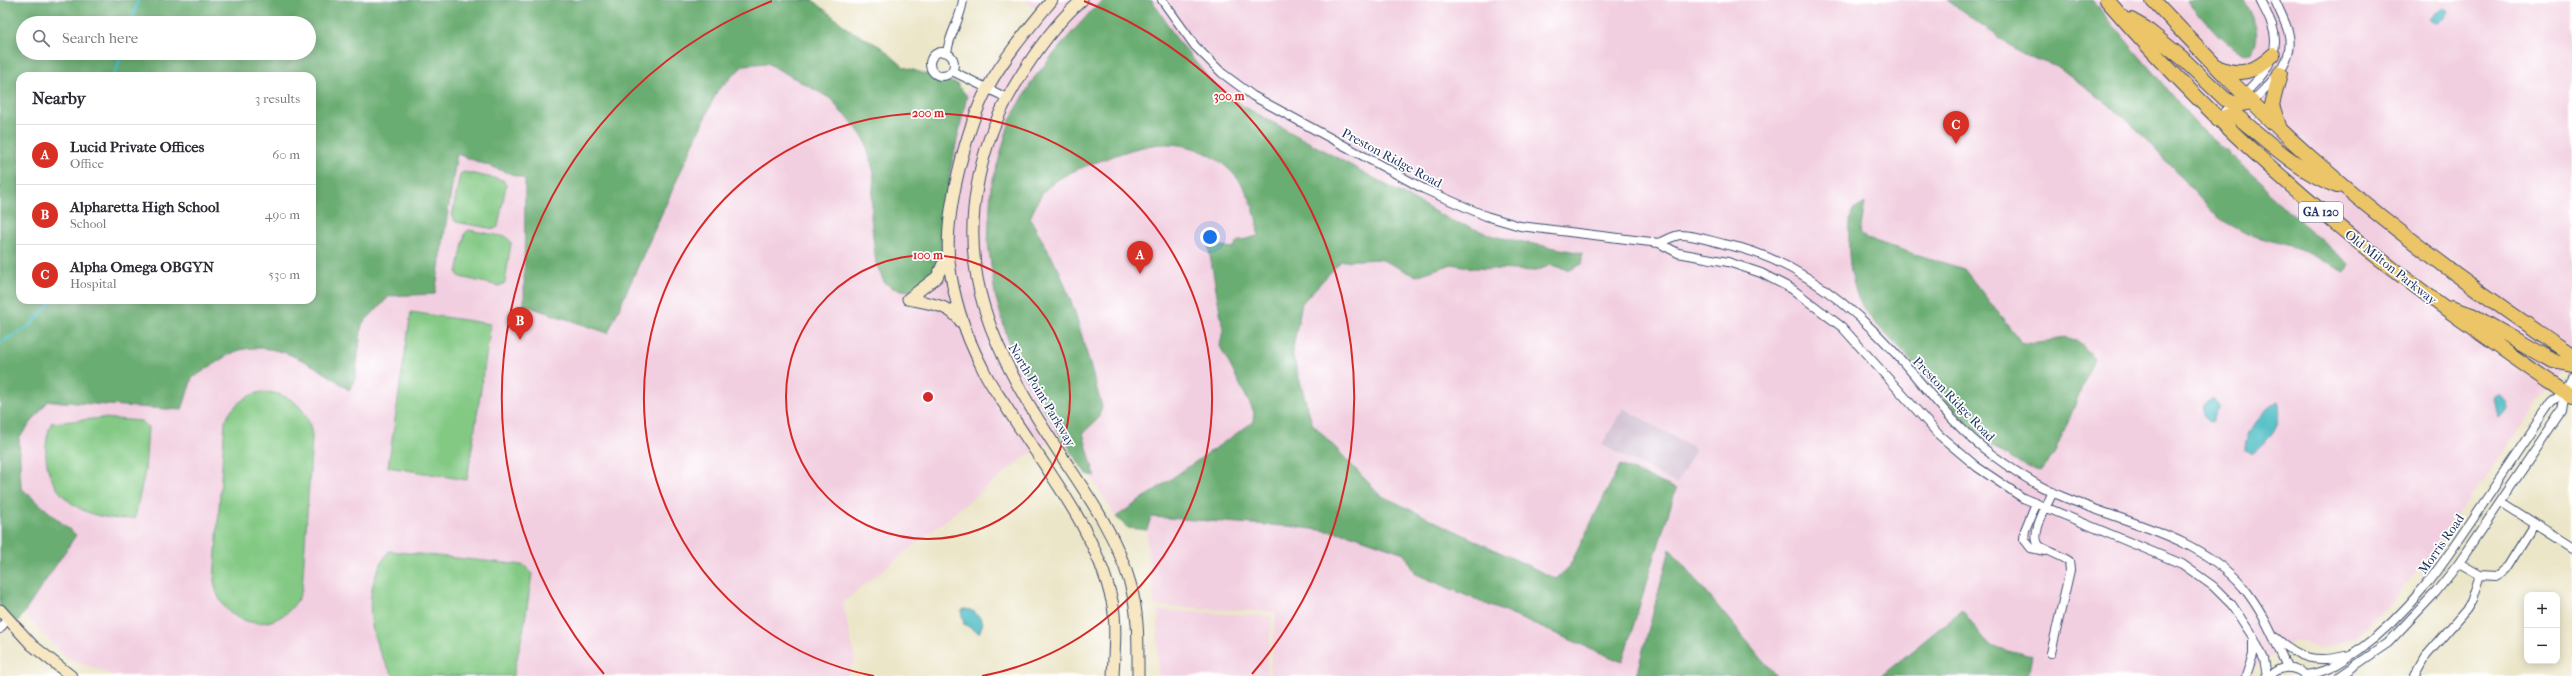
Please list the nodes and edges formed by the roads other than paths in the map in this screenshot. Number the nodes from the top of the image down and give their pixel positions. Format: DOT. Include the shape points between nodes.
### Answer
graph roads {
  1 [pos="963,0"];
  2 [pos="1052,0"];
  3 [pos="1082,0"];
  4 [pos="1162,0"];
  5 [pos="2107,0"];
  6 [pos="2152,0"];
  7 [pos="2260,0"];
  8 [pos="2275,0"];
  9 [pos="2116,12"];
  10 [pos="947,53"];
  11 [pos="2273,55"];
  12 [pos="2216,67"];
  13 [pos="952,71"];
  14 [pos="2280,73"];
  15 [pos="988,88"];
  16 [pos="1007,98"];
  17 [pos="2243,100"];
  18 [pos="2238,117"];
  19 [pos="2223,123"];
  20 [pos="2281,130"];
  21 [pos="2351,191"];
  22 [pos="1659,243"];
  23 [pos="949,249"];
  24 [pos="2438,304"];
  25 [pos="966,331"];
  26 [pos="2572,354"];
  27 [pos="2572,365"];
  28 [pos="2572,378"];
  29 [pos="2570,391"];
  30 [pos="2053,492"];
  31 [pos="2500,502"];
  32 [pos="2036,503"];
  33 [pos="2046,507"];
  34 [pos="2534,524"];
  35 [pos="2572,547"];
  36 [pos="2061,555"];
  37 [pos="2459,563"];
  38 [pos="2480,575"];
  39 [pos="4,614"];
  40 [pos="0,629"];
  41 [pos="2273,636"];
  42 [pos="2253,637"];
  43 [pos="2051,653"];
  44 [pos="2352,655"];
  45 [pos="2287,667"];
  46 [pos="71,676"];
  47 [pos="1113,676"];
  48 [pos="1138,676"];
  49 [pos="2246,676"];
  50 [pos="2268,676"];
  51 [pos="2305,676"];
  52 [pos="2340,676"];
  53 [pos="2415,676"];
  1 -- 10 [label="street" via="962,12 948,41"];
  2 -- 15 [label="street" via="1018,40"];
  3 -- 16 [label="street, North Point Parkway" via="1054,29"];
  4 -- 22 [label="street, Preston Ridge Road" via="1195,46 1228,78 1253,96 1424,189 1479,213 1520,226"];
  5 -- 9 [label="highway, Old Milton Parkway / GA 120"];
  6 -- 12 [label="highway, GA 120"];
  7 -- 11 [label="street" via="2276,41"];
  8 -- 14 [label="street" via="2289,38 2288,55"];
  9 -- 17 [label="highway" via="2145,28 2218,93"];
  9 -- 19 [label="highway, Old Milton Parkway / GA 120"];
  10 -- 13 [label="street" via="954,61"];
  10 -- 13 [label="street" via="935,54 930,66 934,73 941,77"];
  11 -- 12 [label="highway" via="2257,68 2243,73"];
  11 -- 17 [label="street" via="2270,66"];
  12 -- 17 [label="highway, GA 120"];
  13 -- 15 [label="street"];
  14 -- 17 [label="street"];
  14 -- 20 [label="highway" via="2272,105"];
  15 -- 16 [label="street"];
  15 -- 23 [label="street" via="975,115 963,152 952,204"];
  16 -- 48 [label="street, North Point Parkway" via="981,163 974,204 973,237 982,304 1009,372 1093,503 1114,542 1130,582 1138,620"];
  17 -- 18 [label="street"];
  17 -- 19 [label="street"];
  17 -- 20 [label="highway, GA 120"];
  18 -- 19 [label="highway" via="2228,116"];
  18 -- 21 [label="highway" via="2291,160 2326,182"];
  19 -- 24 [label="highway, Old Milton Parkway / GA 120" via="2319,210"];
  20 -- 21 [label="highway, GA 120"];
  21 -- 26 [label="highway, GA 120" via="2446,266"];
  22 -- 30 [label="street, Preston Ridge Road" via="1680,235 1741,247 1793,268 1823,286 1877,334 1932,397 1990,454"];
  22 -- 32 [label="street, Preston Ridge Road" via="1678,253 1728,262 1761,273 1811,302 1842,327 1939,435 1977,467 2023,498"];
  23 -- 25 [label="street" via="960,318"];
  23 -- 25 [label="street" via="946,262 937,277 908,299 950,309"];
  24 -- 27 [label="highway" via="2472,315 2553,361"];
  24 -- 29 [label="highway, Old Milton Parkway / GA 120"];
  25 -- 47 [label="street" via="982,368 1076,512 1088,538 1113,603"];
  28 -- 29 [label="street, Morris Road"];
  29 -- 31 [label="street, Morris Road" via="2562,412"];
  29 -- 44 [label="street, Morris Road" via="2551,403 2424,589 2382,633"];
  30 -- 33 [label="street"];
  30 -- 41 [label="street, Preston Ridge Road" via="2160,532 2195,548 2223,568 2242,587 2260,610"];
  31 -- 34 [label="street"];
  31 -- 37 [label="street, Morris Road"];
  32 -- 33 [label="street, Preston Ridge Road"];
  32 -- 36 [label="street" via="2025,530 2026,543 2031,548"];
  33 -- 36 [label="street" via="2036,531 2036,540 2041,547"];
  33 -- 42 [label="street, Preston Ridge Road" via="2182,564 2213,586 2232,605"];
  34 -- 35 [label="street"];
  34 -- 38 [label="street" via="2505,570 2492,577"];
  36 -- 43 [label="street" via="2069,561 2070,570"];
  37 -- 38 [label="street"];
  37 -- 52 [label="street, Morris Road" via="2388,643"];
  38 -- 53 [label="street" via="2466,610 2426,656"];
  39 -- 40 [label="street"];
  39 -- 46 [label="street" via="32,645"];
  41 -- 44 [label="street" via="2294,652 2316,660"];
  41 -- 45 [label="street, Preston Ridge Road"];
  42 -- 49 [label="street" via="2254,655"];
  42 -- 50 [label="street, Preston Ridge Road" via="2264,659"];
  44 -- 51 [label="street, Morris Road" via="2319,674"];
  45 -- 50 [label="street"];
  45 -- 51 [label="street" via="2294,668"];
}
